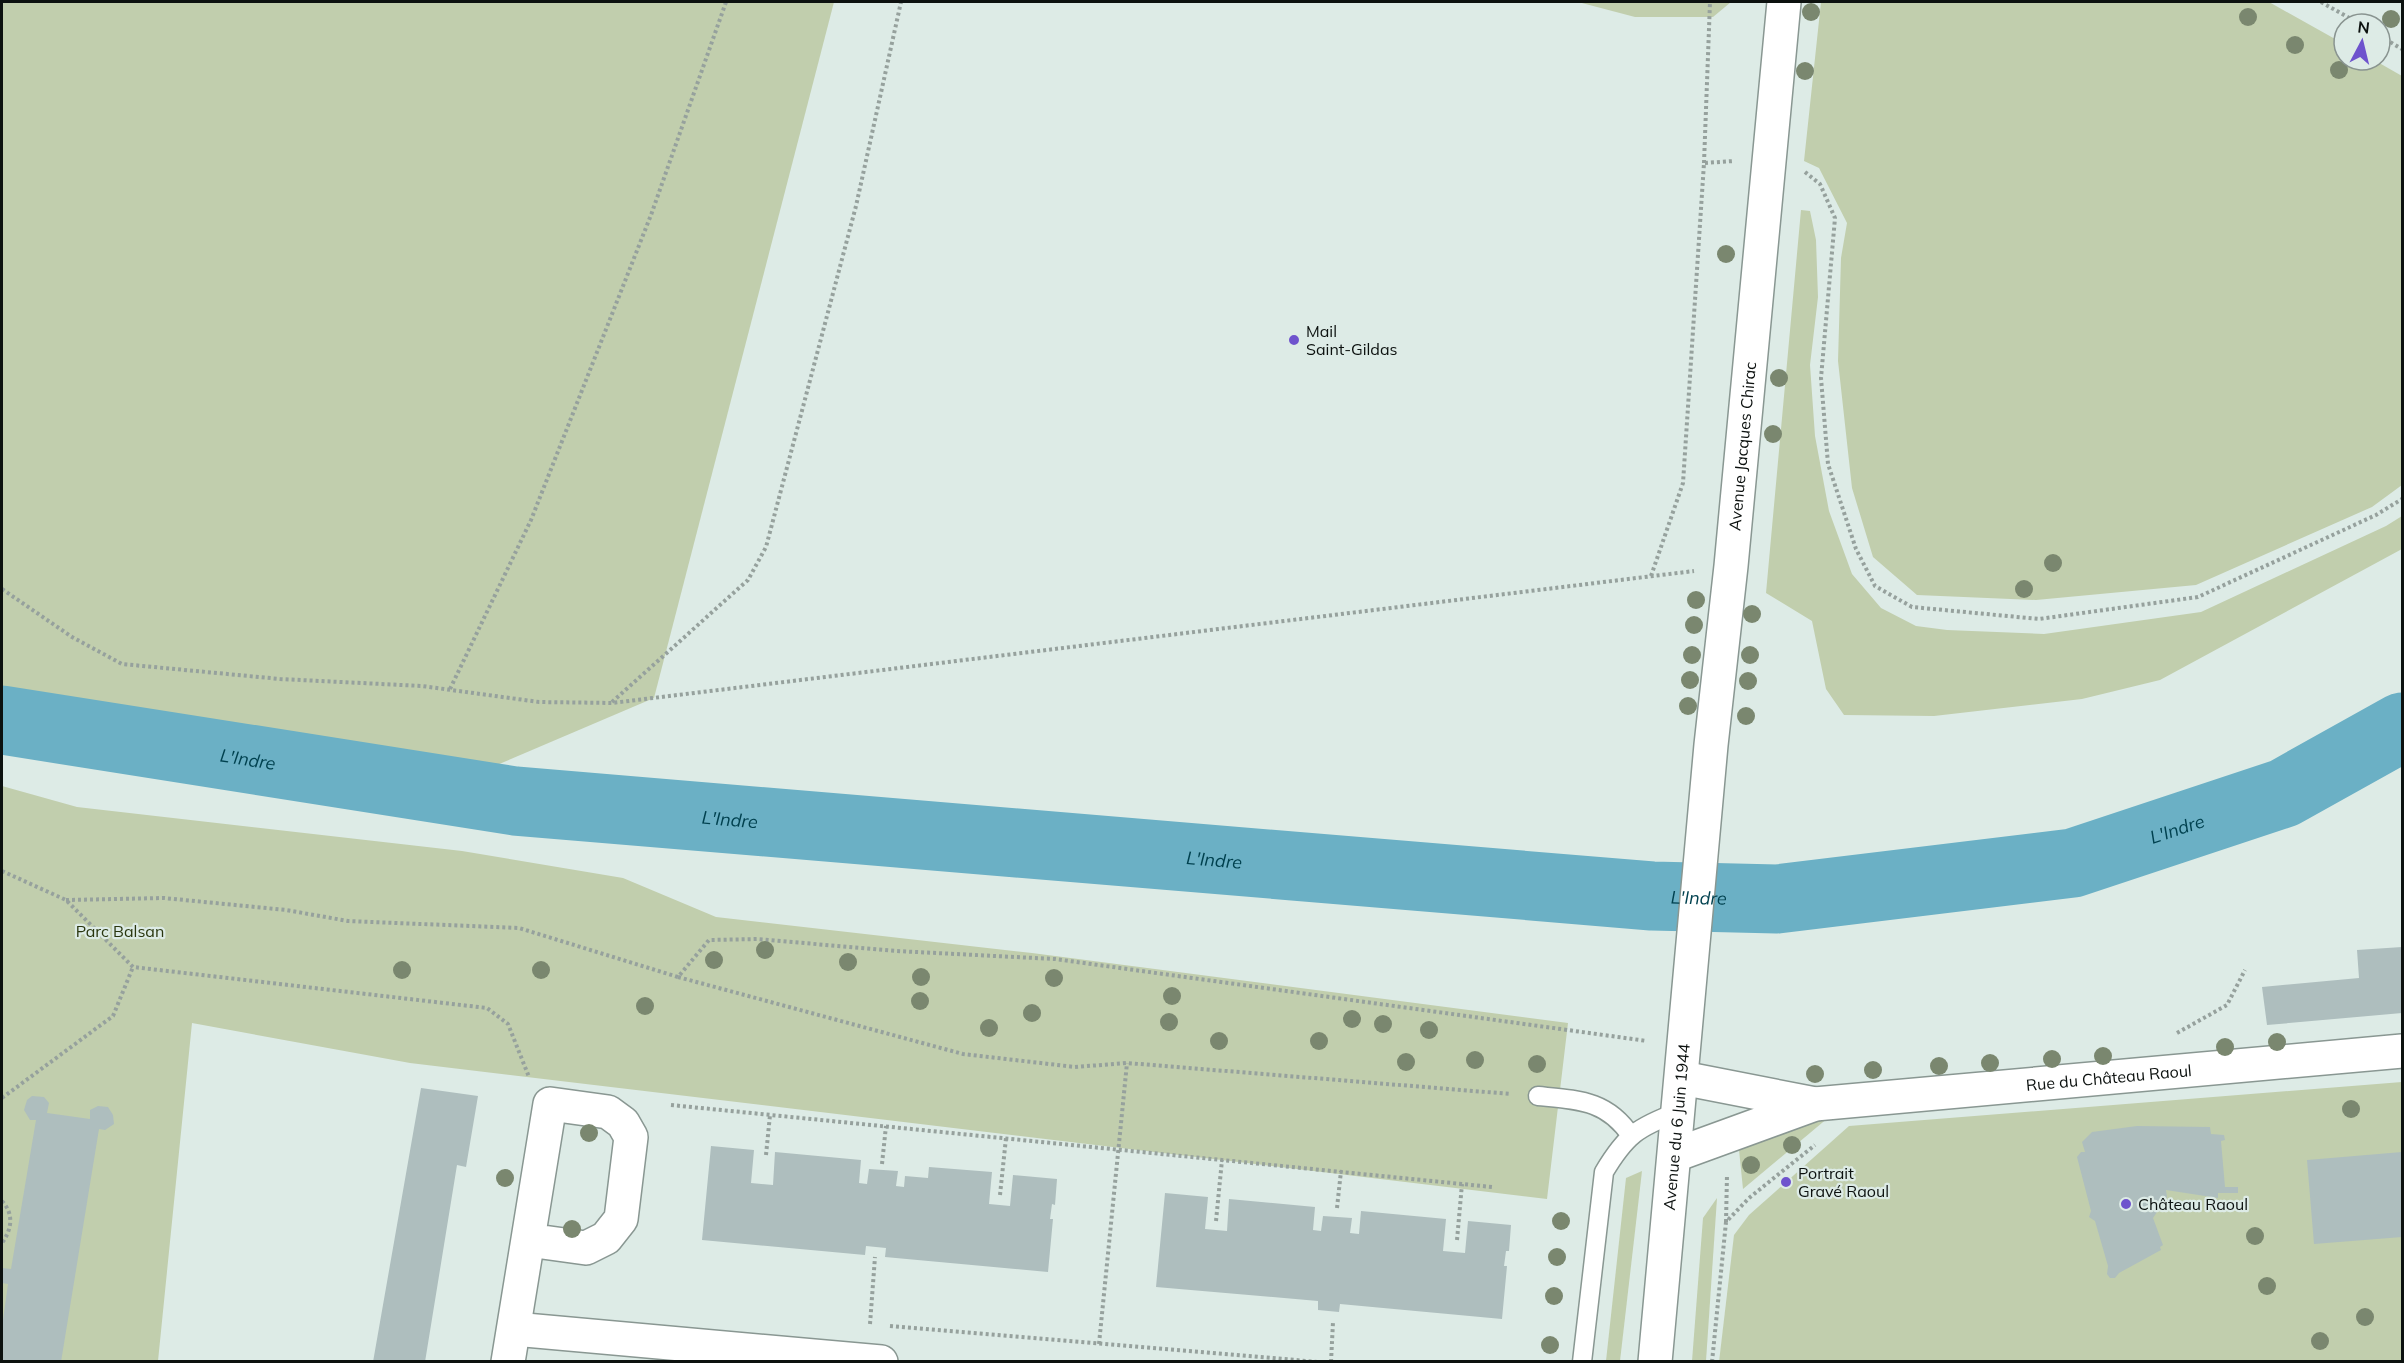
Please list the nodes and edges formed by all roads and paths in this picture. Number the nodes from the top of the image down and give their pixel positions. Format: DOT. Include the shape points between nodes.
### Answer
graph roads {
  1 [pos="726,2"];
  2 [pos="901,2"];
  3 [pos="1710,2"];
  4 [pos="1784,2"];
  5 [pos="2321,2"];
  6 [pos="2339,12"];
  7 [pos="1721,161"];
  8 [pos="1704,163"];
  9 [pos="1799,170"];
  10 [pos="2403,499"];
  11 [pos="1731,566"];
  12 [pos="1651,576"];
  13 [pos="2,589"];
  14 [pos="450,689"];
  15 [pos="612,703"];
  16 [pos="2,871"];
  17 [pos="1698,892"];
  18 [pos="66,900"];
  19 [pos="133,967"];
  20 [pos="2245,970"];
  21 [pos="678,977"];
  22 [pos="2173,1036"];
  23 [pos="1632,1038"];
  24 [pos="2403,1050"];
  25 [pos="1127,1063"];
  26 [pos="1682,1078"];
  27 [pos="1538,1096"];
  28 [pos="2,1098"];
  29 [pos="550,1104"];
  30 [pos="1815,1104"];
  31 [pos="671,1105"];
  32 [pos="1678,1112"];
  33 [pos="770,1115"];
  34 [pos="886,1126"];
  35 [pos="1631,1136"];
  36 [pos="1727,1136"];
  37 [pos="1006,1138"];
  38 [pos="1823,1138"];
  39 [pos="1120,1150"];
  40 [pos="766,1155"];
  41 [pos="1675,1155"];
  42 [pos="1222,1160"];
  43 [pos="882,1164"];
  44 [pos="1341,1171"];
  45 [pos="1462,1184"];
  46 [pos="1492,1187"];
  47 [pos="1000,1195"];
  48 [pos="2,1201"];
  49 [pos="1337,1208"];
  50 [pos="1216,1221"];
  51 [pos="1726,1222"];
  52 [pos="528,1240"];
  53 [pos="1457,1240"];
  54 [pos="2,1242"];
  55 [pos="875,1257"];
  56 [pos="1333,1322"];
  57 [pos="858,1323"];
  58 [pos="870,1324"];
  59 [pos="514,1329"];
  60 [pos="1099,1344"];
  61 [pos="508,1362"];
  62 [pos="881,1362"];
  63 [pos="1319,1362"];
  64 [pos="1330,1362"];
  65 [pos="1582,1362"];
  66 [pos="1655,1362"];
  67 [pos="1712,1362"];
  1 -- 14 [label="path" via="651,215 531,520"];
  2 -- 15 [label="path" via="856,206 766,547 748,579"];
  3 -- 8 [label="path"];
  4 -- 11 [label="street, Avenue Jacques Chirac"];
  5 -- 6 [label="path"];
  7 -- 8 [label="path"];
  8 -- 12 [label="path" via="1683,483"];
  9 -- 10 [label="path" via="1821,184 1835,218 1821,378 1828,464 1856,549 1875,586 1912,607 2039,619 2198,597"];
  11 -- 12 [label="path"];
  11 -- 17 [label="street, Avenue Jacques Chirac"];
  12 -- 15 [label="path"];
  13 -- 14 [label="path" via="72,637 122,664"];
  14 -- 15 [label="path" via="539,702"];
  16 -- 18 [label="path"];
  17 -- 26 [label="street, Avenue du 6 Juin 1944"];
  18 -- 19 [label="path"];
  18 -- 21 [label="path" via="164,898 286,910 348,921 519,928"];
  19 -- 28 [label="path" via="113,1016"];
  19 -- 29 [label="path" via="487,1008 508,1024 526,1073"];
  20 -- 22 [label="path" via="2227,1005"];
  21 -- 23 [label="path" via="709,940 757,939 896,951 1055,958"];
  21 -- 25 [label="path" via="963,1054 1075,1067"];
  24 -- 30 [label="street, Rue du Château Raoul"];
  25 -- 27 [label="path"];
  25 -- 39 [label="path"];
  26 -- 30 [label="street, Rue du Château Raoul"];
  26 -- 32 [label="street, Avenue du 6 Juin 1944"];
  27 -- 35 [label="lane" via="1586,1101 1600,1107 1612,1114"];
  29 -- 52 [label="street"];
  29 -- 52 [label="street" via="608,1112 623,1123 631,1137 621,1219 606,1238 586,1248"];
  30 -- 36 [label="street, Rue du Château Raoul"];
  31 -- 33 [label="path"];
  32 -- 35 [label="lane" via="1646,1124"];
  32 -- 41 [label="street, Avenue du 6 Juin 1944"];
  33 -- 34 [label="path"];
  33 -- 40 [label="path"];
  34 -- 37 [label="path"];
  34 -- 43 [label="path"];
  35 -- 65 [label="lane" via="1604,1172"];
  36 -- 41 [label="street, Rue du Château Raoul"];
  36 -- 51 [label="path"];
  37 -- 39 [label="path"];
  37 -- 47 [label="path"];
  38 -- 51 [label="path" via="1749,1198"];
  39 -- 42 [label="path"];
  39 -- 60 [label="path"];
  41 -- 66 [label="street, Avenue du 6 Juin 1944"];
  42 -- 44 [label="path"];
  42 -- 50 [label="path"];
  44 -- 45 [label="path"];
  44 -- 49 [label="path"];
  45 -- 46 [label="path"];
  45 -- 53 [label="path"];
  48 -- 54 [label="path" via="8,1208 11,1226"];
  51 -- 67 [label="path"];
  52 -- 59 [label="street"];
  55 -- 58 [label="path"];
  56 -- 64 [label="path"];
  57 -- 58 [label="path"];
  58 -- 60 [label="path"];
  59 -- 61 [label="street"];
  59 -- 62 [label="street"];
  60 -- 63 [label="path"];
}
